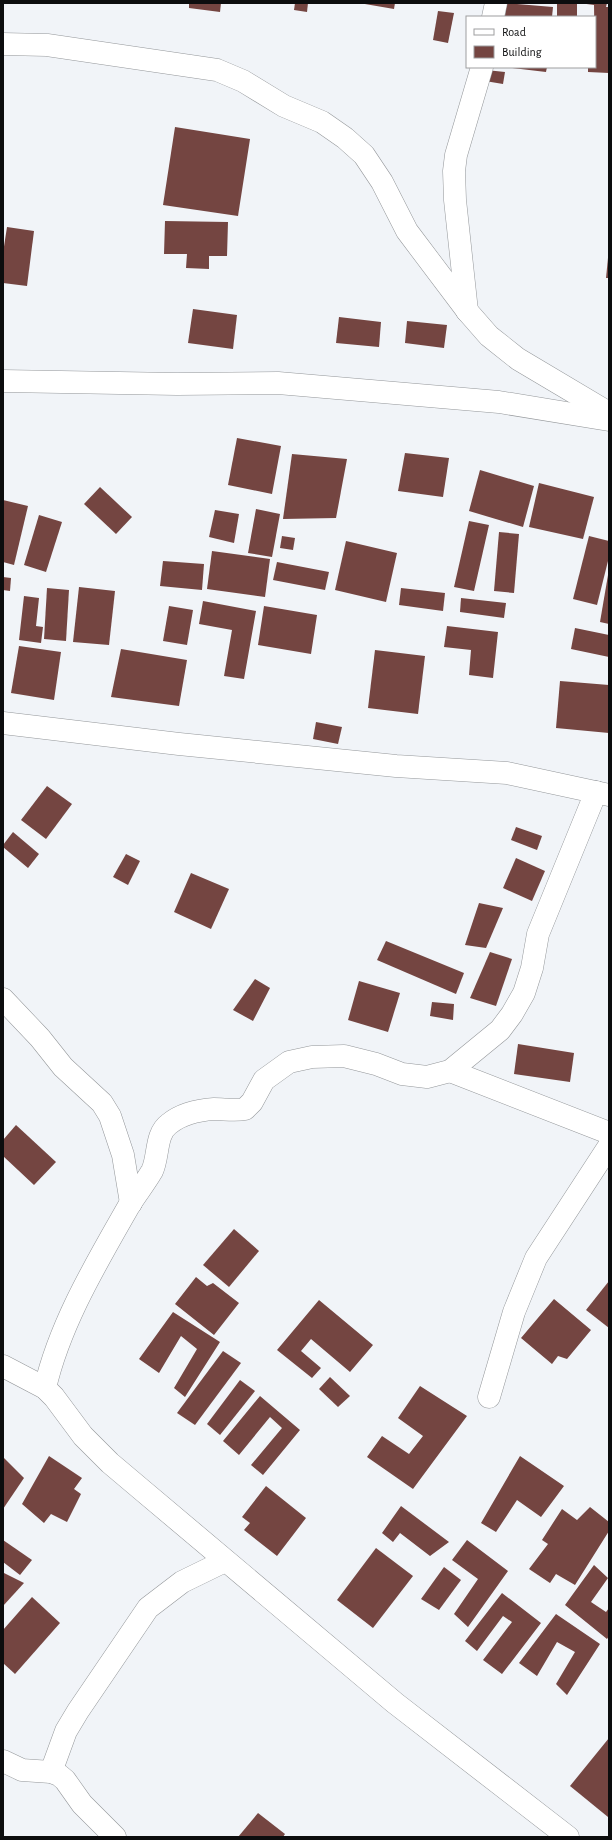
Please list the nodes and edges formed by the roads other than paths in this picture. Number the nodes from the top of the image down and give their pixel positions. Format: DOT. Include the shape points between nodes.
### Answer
graph roads {
  1 [pos="496,3"];
  2 [pos="493,16"];
  3 [pos="3,44"];
  4 [pos="482,68"];
  5 [pos="468,312"];
  6 [pos="3,381"];
  7 [pos="609,413"];
  8 [pos="609,420"];
  9 [pos="3,723"];
  10 [pos="603,794"];
  11 [pos="3,999"];
  12 [pos="450,1071"];
  13 [pos="609,1133"];
  14 [pos="609,1146"];
  15 [pos="131,1203"];
  16 [pos="3,1366"];
  17 [pos="45,1388"];
  18 [pos="489,1397"];
  19 [pos="226,1561"];
  20 [pos="3,1761"];
  21 [pos="51,1772"];
  22 [pos="115,1837"];
  23 [pos="568,1837"];
  1 -- 2 [label="street"];
  3 -- 5 [label="street" via="47,46 217,70 243,81 284,106 322,122 364,155 382,182 407,231"];
  4 -- 5 [label="street" via="456,155 454,171"];
  5 -- 7 [label="street" via="489,336 518,360"];
  6 -- 8 [label="street" via="278,383 499,402"];
  9 -- 10 [label="street" via="173,744 396,766 507,773"];
  10 -- 12 [label="street" via="538,934 532,968 524,993 500,1030"];
  11 -- 15 [label="street" via="63,1067 102,1104 110,1116 123,1155"];
  12 -- 13 [label="street"];
  12 -- 15 [label="street" via="427,1077 412,1077 344,1056 312,1057 289,1062 264,1080 252,1102 244,1109 198,1111 180,1117 165,1127 160,1137 156,1162"];
  14 -- 18 [label="street" via="536,1258 514,1312"];
  15 -- 17 [label="street" via="78,1300 49,1369"];
  16 -- 17 [label="street"];
  17 -- 19 [label="street" via="83,1436 110,1463"];
  19 -- 21 [label="street" via="182,1582 148,1608 66,1731"];
  19 -- 23 [label="street" via="395,1704"];
  20 -- 21 [label="street" via="22,1770"];
  21 -- 22 [label="street" via="64,1780 82,1804"];
}
